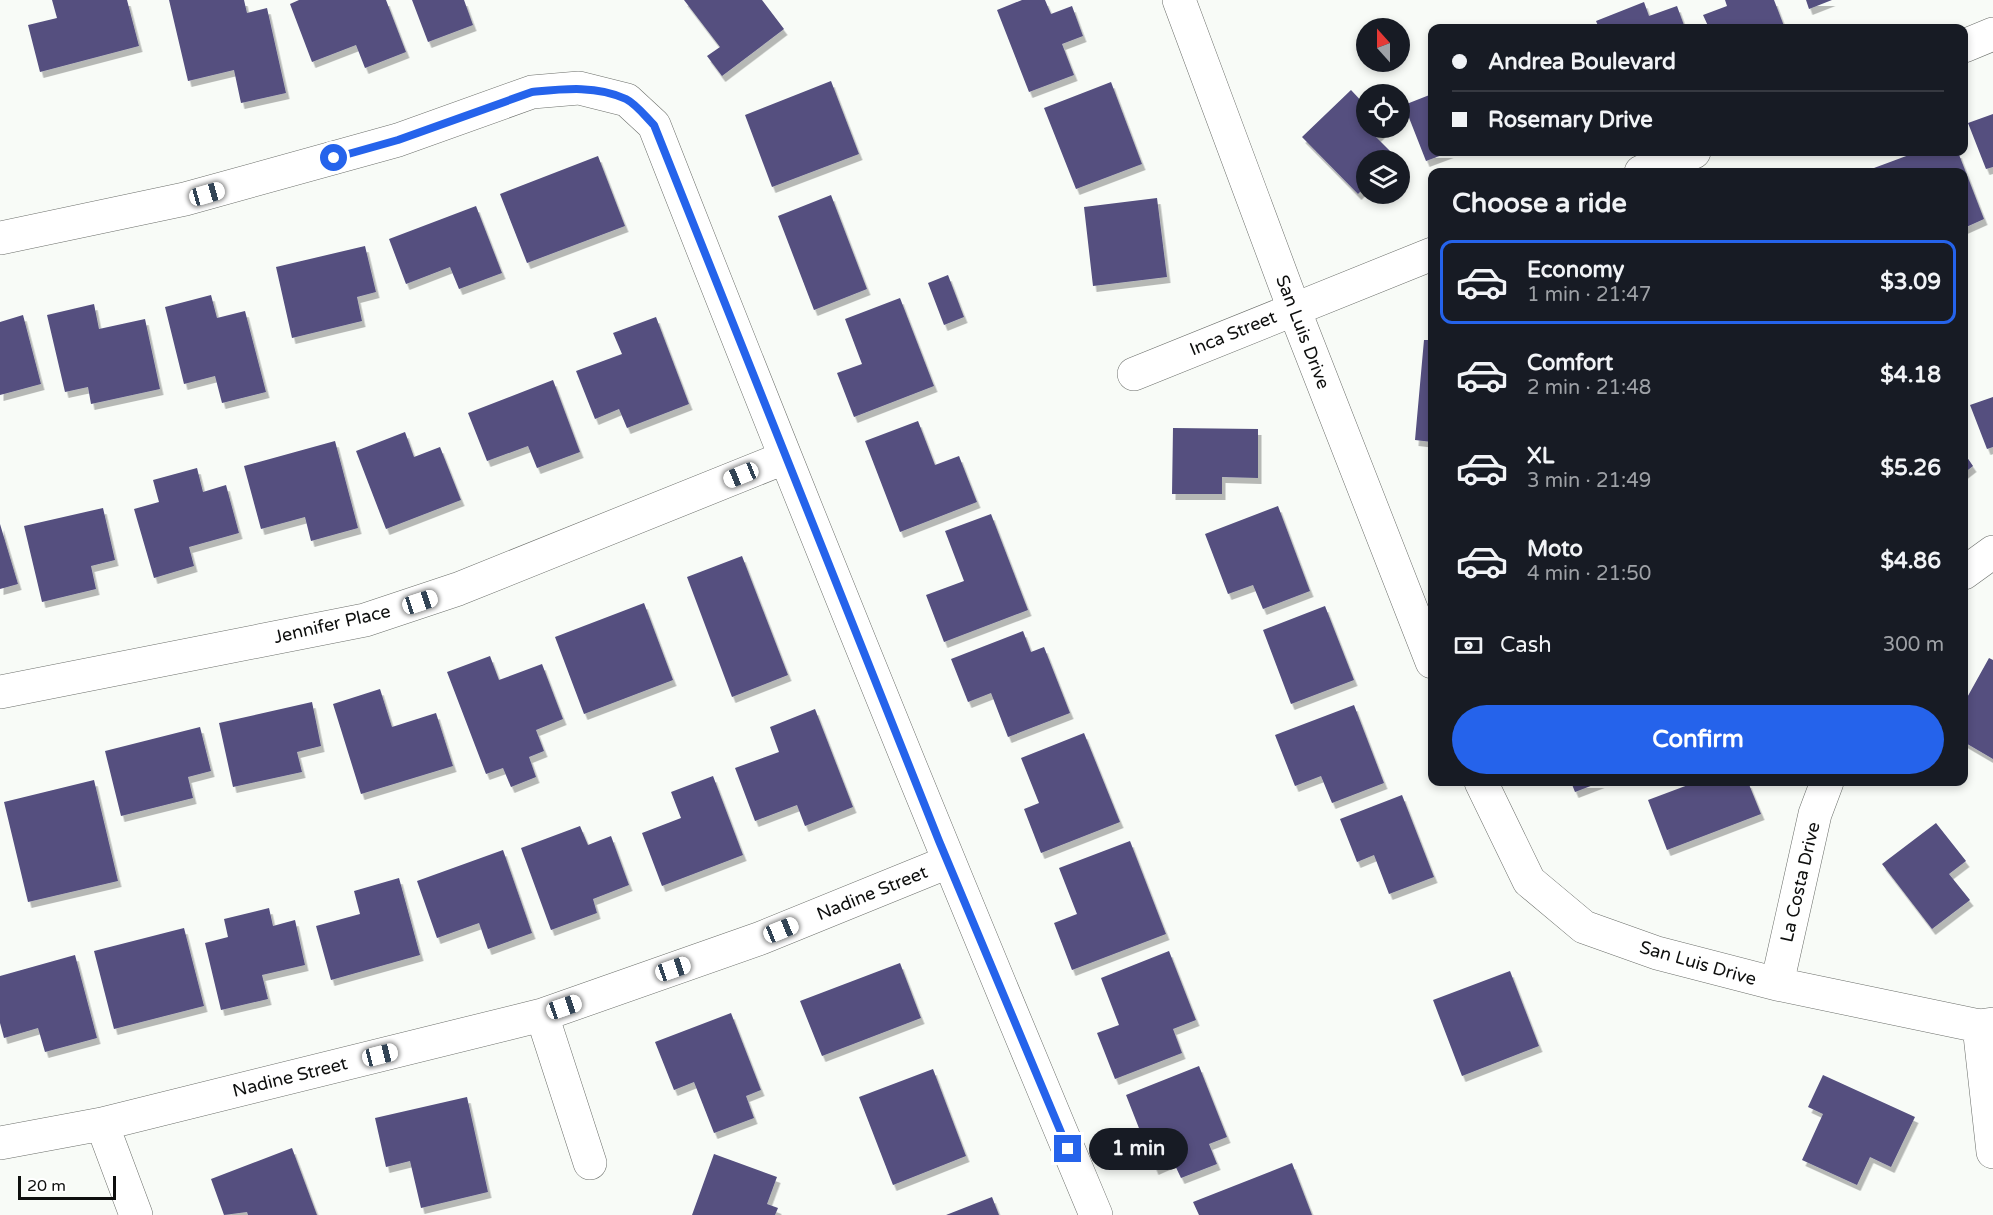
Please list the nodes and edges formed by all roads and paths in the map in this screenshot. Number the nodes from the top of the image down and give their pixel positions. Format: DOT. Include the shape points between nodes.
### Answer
graph roads {
  1 [pos="1179,0"];
  2 [pos="1993,34"];
  3 [pos="1968,44"];
  4 [pos="1683,156"];
  5 [pos="1652,168"];
  6 [pos="0,238"];
  7 [pos="1428,256"];
  8 [pos="1294,309"];
  9 [pos="1134,374"];
  10 [pos="784,458"];
  11 [pos="1993,552"];
  12 [pos="1968,570"];
  13 [pos="1428,652"];
  14 [pos="0,692"];
  15 [pos="1482,786"];
  16 [pos="1826,786"];
  17 [pos="948,862"];
  18 [pos="1777,984"];
  19 [pos="542,1015"];
  20 [pos="1986,1025"];
  21 [pos="102,1124"];
  22 [pos="0,1143"];
  23 [pos="1993,1152"];
  24 [pos="590,1163"];
  25 [pos="136,1215"];
  26 [pos="1095,1215"];
  1 -- 8 [label="street, San Luis Drive"];
  2 -- 3 [label="street"];
  4 -- 5 [label="street"];
  6 -- 10 [label="street" via="186,199 398,140 532,92 579,88 627,99 654,125"];
  7 -- 8 [label="street, Inca Street"];
  8 -- 9 [label="street, Inca Street"];
  8 -- 13 [label="street, San Luis Drive"];
  10 -- 14 [label="street, Jennifer Place" via="458,589 365,620"];
  10 -- 17 [label="street"];
  11 -- 12 [label="street"];
  15 -- 18 [label="street, San Luis Drive" via="1529,881 1584,927 1657,953"];
  16 -- 18 [label="street, La Costa Drive" via="1815,814"];
  17 -- 19 [label="street, Nadine Street" via="760,938"];
  17 -- 26 [label="street"];
  18 -- 20 [label="street, San Luis Drive"];
  19 -- 21 [label="street, Nadine Street"];
  19 -- 24 [label="street"];
  20 -- 23 [label="street"];
  21 -- 22 [label="street, Nadine Street"];
  21 -- 25 [label="street"];
}
